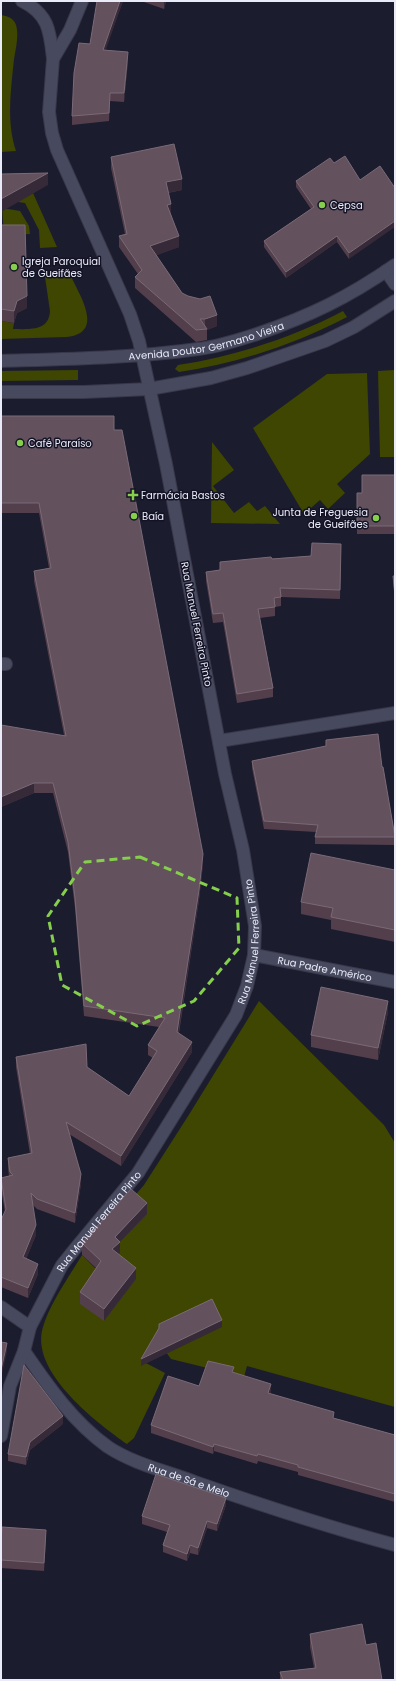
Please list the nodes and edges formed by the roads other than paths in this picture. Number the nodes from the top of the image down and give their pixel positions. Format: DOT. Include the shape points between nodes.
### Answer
graph roads {
  1 [pos="22,1"];
  2 [pos="82,1"];
  3 [pos="53,59"];
  4 [pos="391,268"];
  5 [pos="395,284"];
  6 [pos="395,301"];
  7 [pos="142,355"];
  8 [pos="1,360"];
  9 [pos="149,389"];
  10 [pos="1,392"];
  11 [pos="395,714"];
  12 [pos="219,741"];
  13 [pos="254,955"];
  14 [pos="395,982"];
  15 [pos="1,1307"];
  16 [pos="30,1327"];
  17 [pos="24,1351"];
  18 [pos="1,1436"];
  19 [pos="395,1546"];
  1 -- 3 [label="street, Rua Manuel Ferreira Pinto" via="32,6 47,24 51,35"];
  2 -- 3 [label="street" via="70,30"];
  3 -- 7 [label="street, Rua Manuel Ferreira Pinto" via="49,112 57,150 130,314"];
  4 -- 5 [label="street"];
  4 -- 7 [label="street, Avenida Doutor Germano Vieira" via="340,300 277,327 200,349"];
  6 -- 9 [label="street" via="354,327 293,353 211,378"];
  7 -- 8 [label="street, Avenida Doutor Germano Vieira"];
  7 -- 9 [label="street, Rua Manuel Ferreira Pinto"];
  9 -- 10 [label="street"];
  9 -- 12 [label="street, Rua Manuel Ferreira Pinto" via="166,464"];
  11 -- 12 [label="street"];
  12 -- 13 [label="street, Rua Manuel Ferreira Pinto" via="247,874 255,926"];
  13 -- 14 [label="street, Rua Padre Américo"];
  13 -- 16 [label="street, Rua Manuel Ferreira Pinto" via="247,986 236,1015 138,1173 62,1265"];
  15 -- 16 [label="street"];
  16 -- 17 [label="street, Rua Manuel Ferreira Pinto"];
  17 -- 18 [label="street, Rua Manuel Ferreira Pinto" via="10,1386"];
  17 -- 19 [label="street, Rua de Sá e Melo" via="72,1415 97,1439 126,1458"];
}
